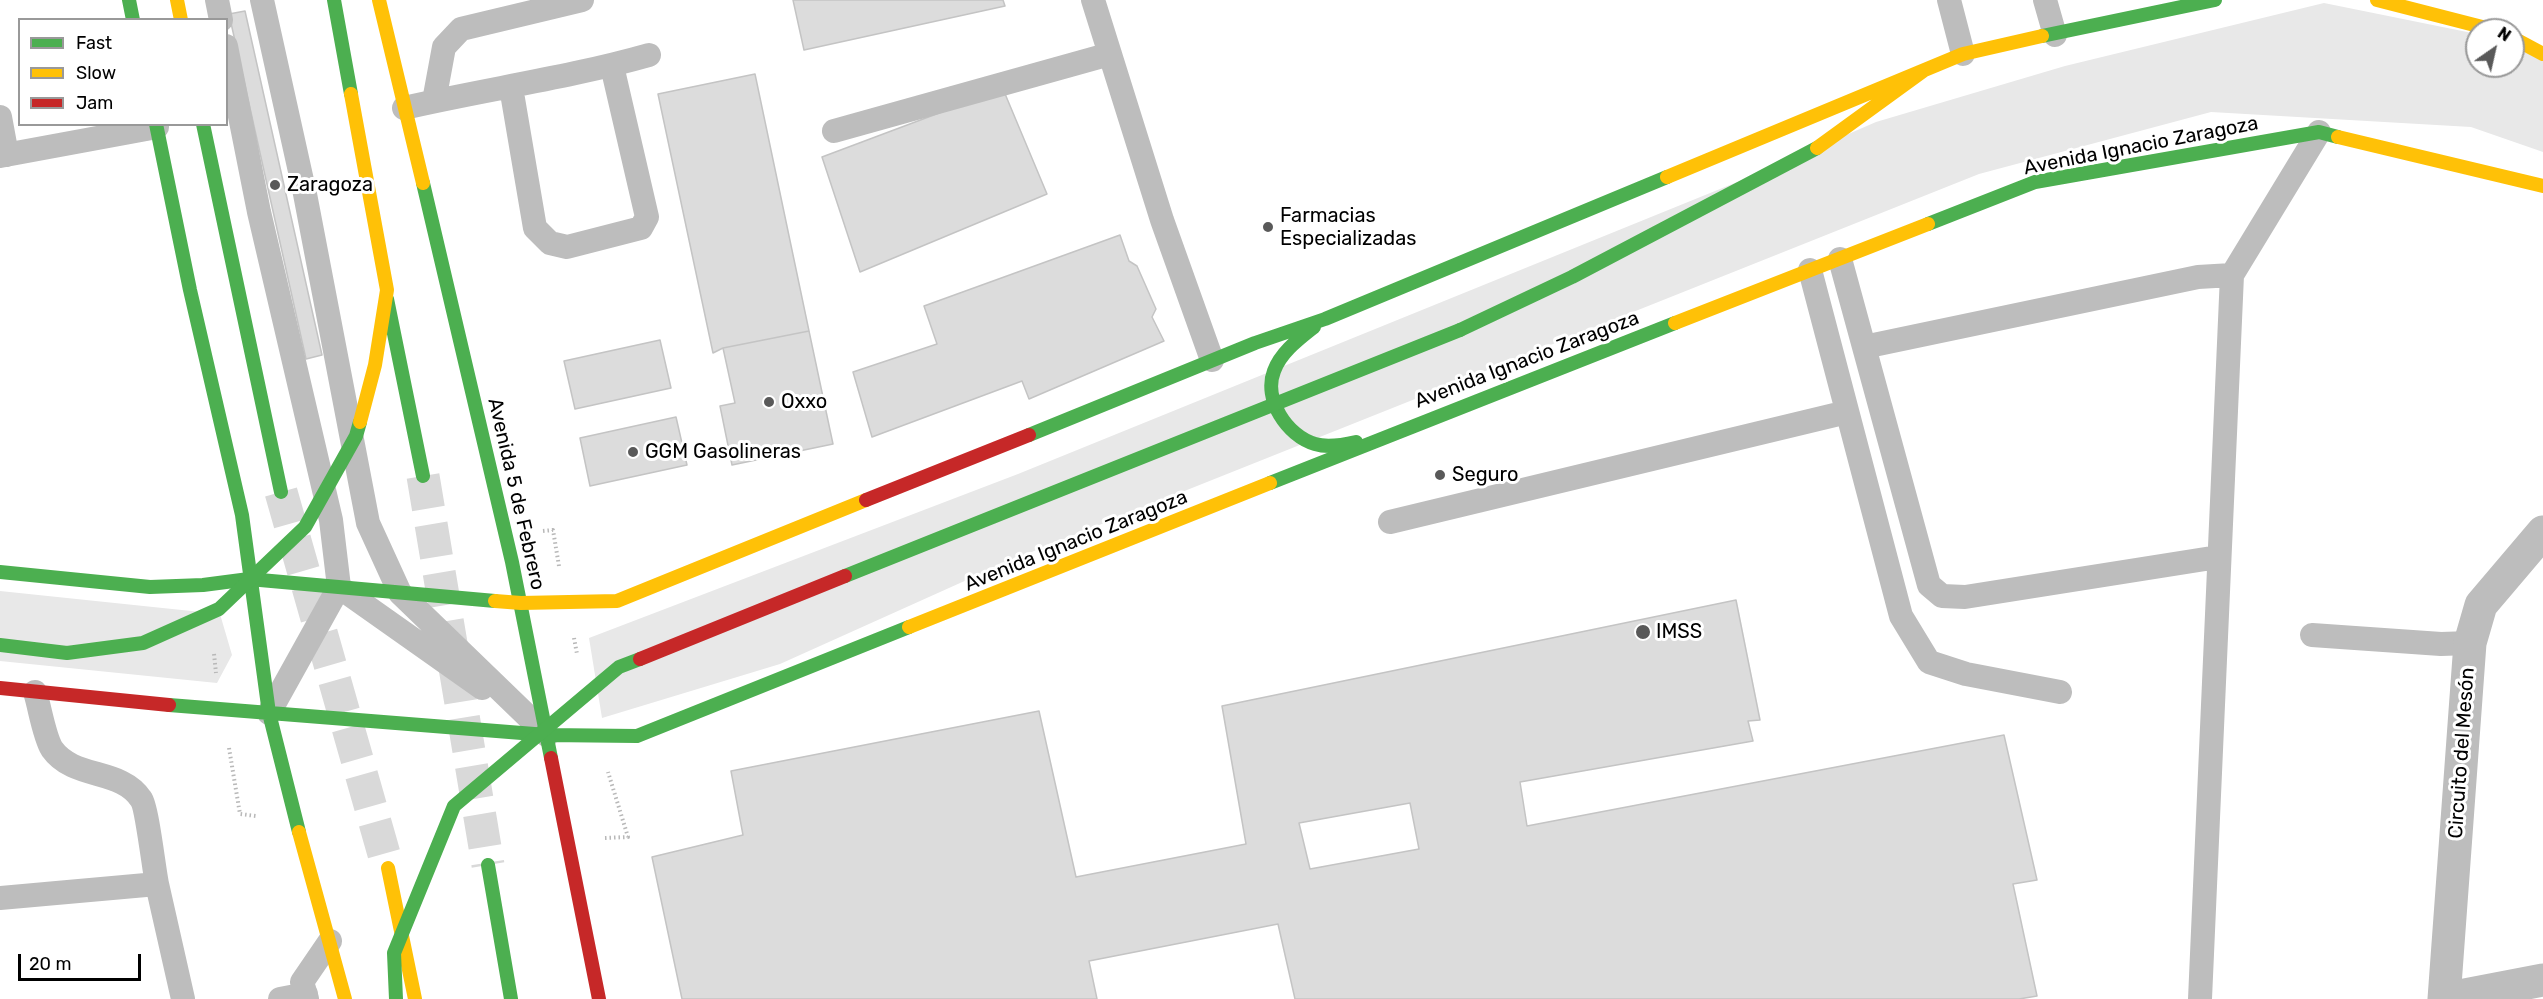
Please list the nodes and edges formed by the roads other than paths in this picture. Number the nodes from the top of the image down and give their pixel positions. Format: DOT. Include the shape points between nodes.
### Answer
graph roads {
  1 [pos="129,0"];
  2 [pos="177,0"];
  3 [pos="218,0"];
  4 [pos="262,0"];
  5 [pos="324,0"];
  6 [pos="334,0"];
  7 [pos="380,0"];
  8 [pos="582,0"];
  9 [pos="1093,0"];
  10 [pos="1948,0"];
  11 [pos="2044,0"];
  12 [pos="2215,0"];
  13 [pos="2377,0"];
  14 [pos="2113,10"];
  15 [pos="133,18"];
  16 [pos="181,18"];
  17 [pos="221,18"];
  18 [pos="2465,23"];
  19 [pos="2055,35"];
  20 [pos="2525,44"];
  21 [pos="1110,54"];
  22 [pos="1963,54"];
  23 [pos="2543,54"];
  24 [pos="649,55"];
  25 [pos="228,56"];
  26 [pos="612,66"];
  27 [pos="1923,71"];
  28 [pos="511,87"];
  29 [pos="434,101"];
  30 [pos="404,108"];
  31 [pos="0,117"];
  32 [pos="157,126"];
  33 [pos="203,126"];
  34 [pos="834,131"];
  35 [pos="2319,132"];
  36 [pos="4,155"];
  37 [pos="2543,186"];
  38 [pos="1840,259"];
  39 [pos="1810,270"];
  40 [pos="2232,275"];
  41 [pos="1325,319"];
  42 [pos="1864,346"];
  43 [pos="1212,360"];
  44 [pos="1847,412"];
  45 [pos="1411,427"];
  46 [pos="423,476"];
  47 [pos="281,492"];
  48 [pos="1390,522"];
  49 [pos="2543,532"];
  50 [pos="2218,557"];
  51 [pos="0,572"];
  52 [pos="249,579"];
  53 [pos="339,587"];
  54 [pos="400,593"];
  55 [pos="521,603"];
  56 [pos="2312,635"];
  57 [pos="2470,644"];
  58 [pos="0,645"];
  59 [pos="0,688"];
  60 [pos="35,692"];
  61 [pos="2060,692"];
  62 [pos="269,713"];
  63 [pos="547,735"];
  64 [pos="488,865"];
  65 [pos="388,868"];
  66 [pos="157,884"];
  67 [pos="0,898"];
  68 [pos="330,941"];
  69 [pos="2543,980"];
  70 [pos="306,997"];
  71 [pos="183,999"];
  72 [pos="280,999"];
  73 [pos="345,999"];
  74 [pos="396,999"];
  75 [pos="415,999"];
  76 [pos="511,999"];
  77 [pos="599,999"];
  78 [pos="2200,999"];
  79 [pos="2444,999"];
  1 -- 15 [label="main road"];
  2 -- 16 [label="main road"];
  3 -- 17 [label="lane"];
  4 -- 54 [label="lane" via="305,194 368,524"];
  5 -- 46 [label="main road"];
  6 -- 58 [label="main road, bridge" via="387,290 375,365 356,436 305,527 219,609 143,643 67,653"];
  7 -- 30 [label="main road, Avenida 5 de Febrero"];
  8 -- 29 [label="lane" via="461,29 444,47"];
  9 -- 21 [label="lane"];
  10 -- 22 [label="lane"];
  11 -- 19 [label="lane"];
  12 -- 14 [label="main road"];
  13 -- 18 [label="main road"];
  14 -- 19 [label="main road"];
  19 -- 22 [label="main road"];
  20 -- 23 [label="main road"];
  21 -- 34 [label="lane"];
  21 -- 43 [label="lane" via="1162,220"];
  22 -- 27 [label="main road"];
  24 -- 26 [label="lane"];
  25 -- 53 [label="lane" via="259,212 331,520"];
  26 -- 28 [label="lane"];
  26 -- 28 [label="lane" via="647,217 641,228 567,247 550,243 535,228"];
  27 -- 41 [label="main road"];
  27 -- 74 [label="main road, bridge" via="1821,146 1572,277 1460,330 620,667 454,806 394,953"];
  28 -- 29 [label="lane"];
  29 -- 30 [label="lane"];
  30 -- 55 [label="main road, Avenida 5 de Febrero" via="442,255"];
  31 -- 36 [label="lane"];
  32 -- 36 [label="lane"];
  32 -- 52 [label="main road" via="242,515"];
  33 -- 47 [label="main road"];
  35 -- 37 [label="main road, Avenida Ignacio Zaragoza"];
  35 -- 38 [label="main road, Avenida Ignacio Zaragoza" via="2035,182"];
  35 -- 40 [label="lane"];
  38 -- 39 [label="main road, Avenida Ignacio Zaragoza"];
  38 -- 42 [label="lane"];
  39 -- 44 [label="lane"];
  39 -- 45 [label="main road, Avenida Ignacio Zaragoza"];
  40 -- 42 [label="lane" via="2198,277"];
  40 -- 50 [label="lane"];
  41 -- 43 [label="main road"];
  41 -- 45 [label="main road" via="1292,345 1279,360 1271,379 1272,393 1284,421 1312,444 1334,446"];
  42 -- 50 [label="lane" via="1929,585 1941,596 1965,597"];
  43 -- 55 [label="main road" via="617,601"];
  44 -- 48 [label="lane"];
  44 -- 61 [label="lane" via="1901,616 1929,662 1966,674"];
  45 -- 63 [label="main road, Avenida Ignacio Zaragoza" via="637,736"];
  49 -- 57 [label="street, Circuito del Mesón" via="2481,605"];
  50 -- 78 [label="lane"];
  51 -- 52 [label="main road" via="150,587"];
  52 -- 53 [label="main road"];
  52 -- 62 [label="main road"];
  53 -- 54 [label="main road"];
  53 -- 62 [label="lane"];
  53 -- 63 [label="lane"];
  54 -- 55 [label="main road"];
  54 -- 63 [label="lane"];
  55 -- 63 [label="main road, Avenida 5 de Febrero"];
  56 -- 57 [label="lane"];
  57 -- 79 [label="street, Circuito del Mesón"];
  59 -- 60 [label="main road, Avenida Ignacio Zaragoza"];
  60 -- 62 [label="main road, Avenida Ignacio Zaragoza"];
  60 -- 66 [label="lane" via="51,747 61,759 74,768 128,785 143,801"];
  62 -- 63 [label="main road, Avenida Ignacio Zaragoza"];
  62 -- 68 [label="main road"];
  63 -- 77 [label="main road, Avenida 5 de Febrero"];
  64 -- 76 [label="main road"];
  65 -- 75 [label="main road"];
  66 -- 67 [label="lane"];
  66 -- 71 [label="lane"];
  68 -- 70 [label="lane" via="302,982"];
  68 -- 73 [label="main road"];
  69 -- 79 [label="street"];
  70 -- 72 [label="lane"];
}
